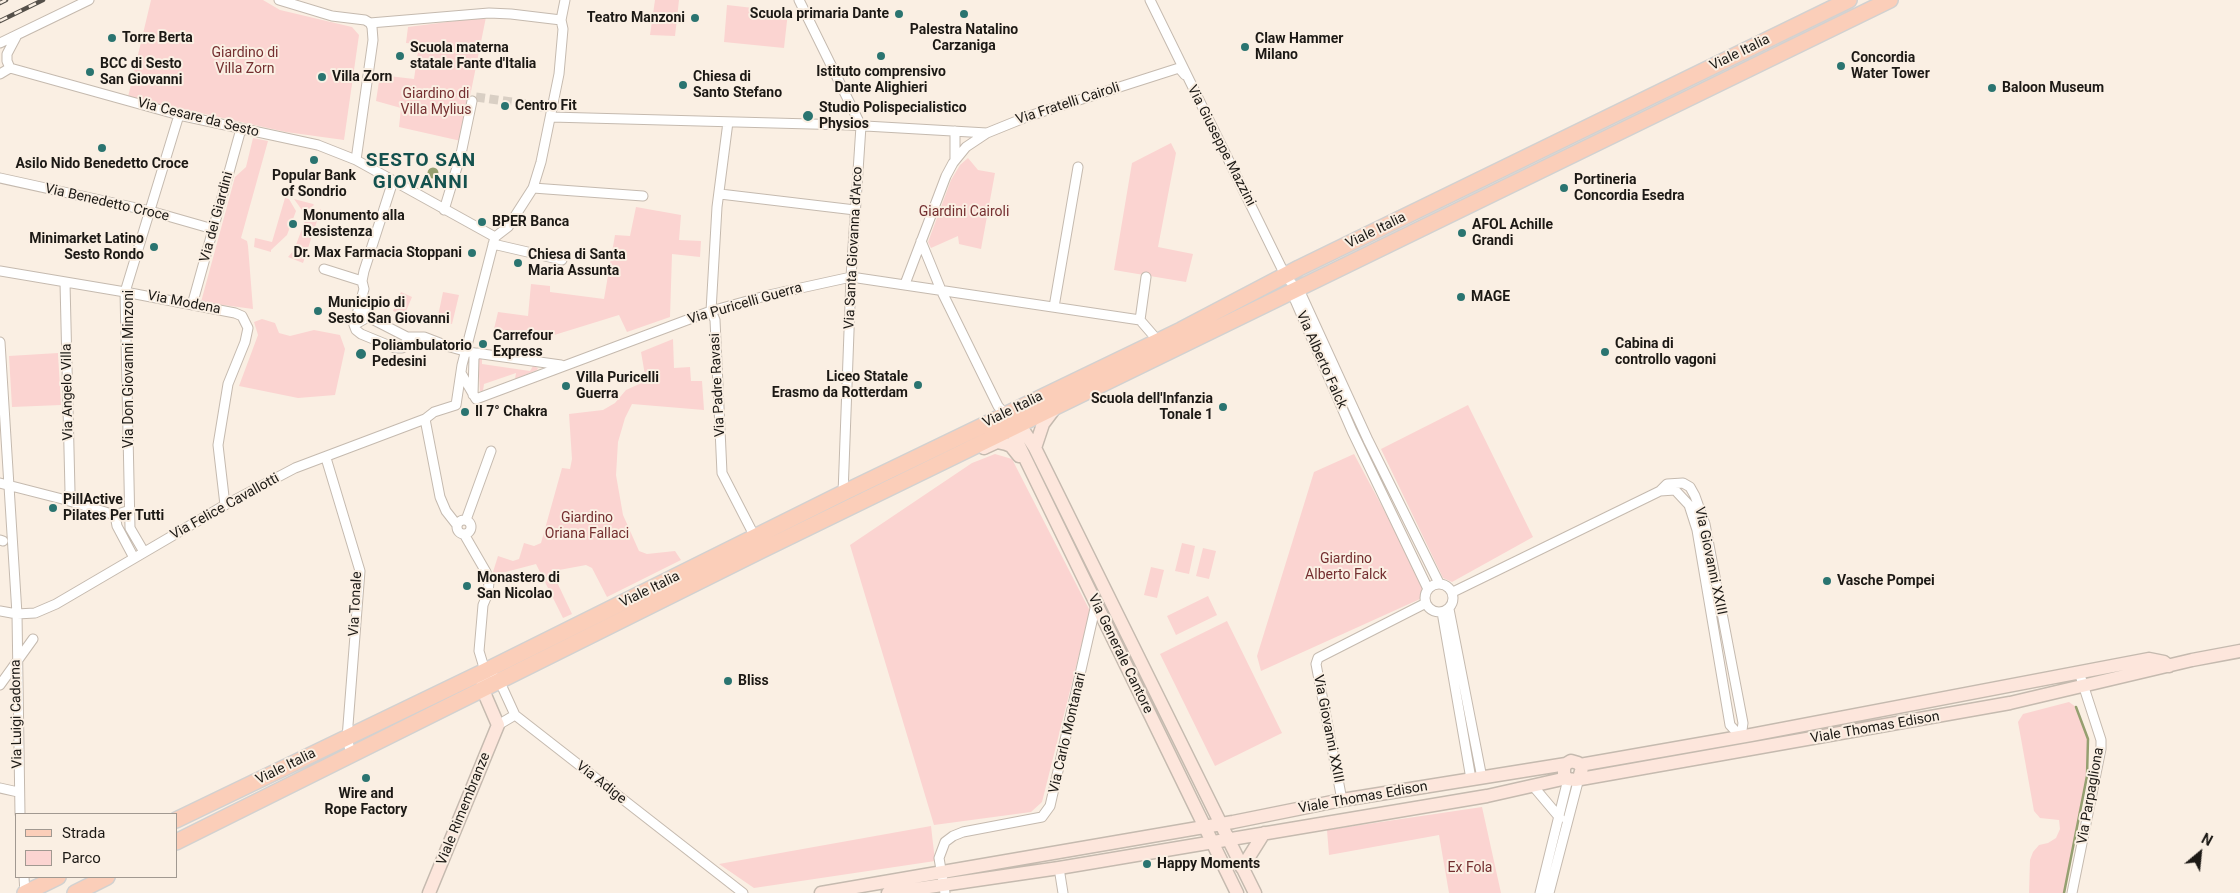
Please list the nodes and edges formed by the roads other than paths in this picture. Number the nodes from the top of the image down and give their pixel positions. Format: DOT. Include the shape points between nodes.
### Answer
graph roads {
  1 [pos="89,0"];
  2 [pos="279,0"];
  3 [pos="565,0"];
  4 [pos="799,0"];
  5 [pos="1150,0"];
  6 [pos="1849,0"];
  7 [pos="1890,0"];
  8 [pos="561,20"];
  9 [pos="370,24"];
  10 [pos="18,35"];
  11 [pos="0,43"];
  12 [pos="10,68"];
  13 [pos="0,74"];
  14 [pos="1186,77"];
  15 [pos="474,98"];
  16 [pos="540,106"];
  17 [pos="553,107"];
  18 [pos="179,114"];
  19 [pos="551,117"];
  20 [pos="728,122"];
  21 [pos="861,126"];
  22 [pos="241,129"];
  23 [pos="955,131"];
  24 [pos="986,133"];
  25 [pos="955,159"];
  26 [pos="356,160"];
  27 [pos="1078,167"];
  28 [pos="0,178"];
  29 [pos="393,181"];
  30 [pos="533,188"];
  31 [pos="720,194"];
  32 [pos="642,196"];
  33 [pos="444,210"];
  34 [pos="855,210"];
  35 [pos="150,211"];
  36 [pos="214,229"];
  37 [pos="494,241"];
  38 [pos="921,241"];
  39 [pos="562,260"];
  40 [pos="324,269"];
  41 [pos="0,271"];
  42 [pos="1285,275"];
  43 [pos="851,277"];
  44 [pos="1146,278"];
  45 [pos="362,281"];
  46 [pos="65,283"];
  47 [pos="906,284"];
  48 [pos="941,290"];
  49 [pos="1296,290"];
  50 [pos="125,292"];
  51 [pos="361,299"];
  52 [pos="192,305"];
  53 [pos="1054,307"];
  54 [pos="711,311"];
  55 [pos="368,317"];
  56 [pos="1140,320"];
  57 [pos="354,325"];
  58 [pos="407,337"];
  59 [pos="469,337"];
  60 [pos="0,342"];
  61 [pos="1159,349"];
  62 [pos="465,351"];
  63 [pos="480,354"];
  64 [pos="538,362"];
  65 [pos="564,366"];
  66 [pos="461,373"];
  67 [pos="539,375"];
  68 [pos="474,395"];
  69 [pos="1056,407"];
  70 [pos="1005,414"];
  71 [pos="425,420"];
  72 [pos="1015,427"];
  73 [pos="1035,448"];
  74 [pos="491,451"];
  75 [pos="326,458"];
  76 [pos="943,463"];
  77 [pos="1030,470"];
  78 [pos="0,483"];
  79 [pos="10,485"];
  80 [pos="843,493"];
  81 [pos="66,500"];
  82 [pos="225,505"];
  83 [pos="850,508"];
  84 [pos="130,510"];
  85 [pos="115,515"];
  86 [pos="466,520"];
  87 [pos="457,525"];
  88 [pos="464,534"];
  89 [pos="758,544"];
  90 [pos="144,552"];
  91 [pos="134,558"];
  92 [pos="1439,583"];
  93 [pos="1428,589"];
  94 [pos="1453,592"];
  95 [pos="1426,603"];
  96 [pos="1096,604"];
  97 [pos="1445,610"];
  98 [pos="0,612"];
  99 [pos="17,614"];
  100 [pos="34,639"];
  101 [pos="2240,651"];
  102 [pos="17,662"];
  103 [pos="2169,666"];
  104 [pos="485,671"];
  105 [pos="2079,672"];
  106 [pos="499,680"];
  107 [pos="0,685"];
  108 [pos="2082,686"];
  109 [pos="482,688"];
  110 [pos="515,715"];
  111 [pos="498,725"];
  112 [pos="1741,737"];
  113 [pos="347,738"];
  114 [pos="1743,750"];
  115 [pos="351,754"];
  116 [pos="1566,764"];
  117 [pos="1580,765"];
  118 [pos="1476,779"];
  119 [pos="1571,779"];
  120 [pos="1533,786"];
  121 [pos="0,788"];
  122 [pos="18,792"];
  123 [pos="1342,800"];
  124 [pos="20,813"];
  125 [pos="1560,818"];
  126 [pos="178,819"];
  127 [pos="1220,823"];
  128 [pos="1203,826"];
  129 [pos="1160,833"];
  130 [pos="1264,833"];
  131 [pos="1228,839"];
  132 [pos="178,841"];
  133 [pos="1213,842"];
  134 [pos="1163,850"];
  135 [pos="1059,868"];
  136 [pos="1242,868"];
  137 [pos="24,878"];
  138 [pos="56,878"];
  139 [pos="105,878"];
  140 [pos="943,883"];
  141 [pos="733,889"];
  142 [pos="25,893"];
  143 [pos="75,893"];
  144 [pos="429,893"];
  145 [pos="743,893"];
  146 [pos="821,893"];
  147 [pos="888,893"];
  148 [pos="1063,893"];
  149 [pos="1237,893"];
  150 [pos="1255,893"];
  151 [pos="1540,893"];
  152 [pos="1549,893"];
  153 [pos="2072,893"];
  1 -- 10 [label="street"];
  2 -- 9 [label="street" via="318,12 365,20"];
  3 -- 8 [label="street"];
  4 -- 21 [label="street"];
  5 -- 14 [label="street, Via Giuseppe Mazzini"];
  6 -- 42 [label="main road, Viale Italia"];
  7 -- 49 [label="main road, Viale Italia"];
  8 -- 9 [label="street" via="489,13"];
  8 -- 17 [label="street" via="559,74"];
  9 -- 26 [label="street" via="372,40"];
  10 -- 11 [label="street"];
  10 -- 12 [label="street" via="7,54"];
  12 -- 13 [label="street"];
  12 -- 18 [label="street, Via Cesare da Sesto"];
  14 -- 24 [label="street, Via Fratelli Cairoli" via="1179,68"];
  14 -- 42 [label="street, Via Giuseppe Mazzini"];
  15 -- 33 [label="street"];
  16 -- 17 [label="street"];
  17 -- 19 [label="street"];
  18 -- 22 [label="street, Via Cesare da Sesto"];
  18 -- 35 [label="street, Via Don Giovanni Minzoni"];
  19 -- 20 [label="street"];
  19 -- 30 [label="street"];
  20 -- 21 [label="street"];
  20 -- 31 [label="street, Via Padre Ravasi"];
  21 -- 23 [label="street"];
  21 -- 34 [label="street, Via Santa Giovanna d'Arco"];
  22 -- 26 [label="street, Via Cesare da Sesto" via="318,145"];
  22 -- 36 [label="street, Via dei Giardini"];
  23 -- 24 [label="street"];
  23 -- 25 [label="street, Via Fratelli Cairoli"];
  24 -- 25 [label="street, Via Fratelli Cairoli"];
  25 -- 38 [label="street, Via Fratelli Cairoli"];
  26 -- 29 [label="street, Via Cesare da Sesto"];
  27 -- 53 [label="street"];
  28 -- 35 [label="street, Via Benedetto Croce"];
  29 -- 33 [label="street, Via Cesare da Sesto"];
  29 -- 45 [label="street"];
  30 -- 32 [label="street"];
  30 -- 37 [label="street" via="508,228"];
  31 -- 34 [label="street"];
  31 -- 54 [label="street, Via Padre Ravasi"];
  33 -- 37 [label="street, Via Cesare da Sesto"];
  34 -- 43 [label="street, Via Santa Giovanna d'Arco"];
  35 -- 36 [label="street, Via Benedetto Croce"];
  35 -- 50 [label="street, Via Don Giovanni Minzoni"];
  36 -- 52 [label="street, Via dei Giardini"];
  37 -- 39 [label="street, Via Cesare da Sesto"];
  37 -- 59 [label="street"];
  38 -- 47 [label="street, Via Fratelli Cairoli"];
  38 -- 48 [label="street, Via Generale Cantore"];
  40 -- 45 [label="street"];
  41 -- 46 [label="street, Via Modena"];
  42 -- 49 [label="street, Via Giuseppe Mazzini"];
  42 -- 61 [label="main road, Viale Italia"];
  43 -- 47 [label="street, Via Puricelli Guerra"];
  43 -- 54 [label="street, Via Puricelli Guerra"];
  43 -- 80 [label="street, Via Santa Giovanna d'Arco"];
  44 -- 56 [label="street"];
  45 -- 51 [label="street"];
  46 -- 50 [label="street, Via Modena"];
  46 -- 81 [label="street, Via Angelo Villa" via="70,491"];
  47 -- 48 [label="street, Via Puricelli Guerra"];
  48 -- 53 [label="street, Via Puricelli Guerra"];
  48 -- 70 [label="street, Via Generale Cantore" via="998,406"];
  49 -- 61 [label="main road, Viale Italia"];
  49 -- 92 [label="street, Via Alberto Falck" via="1302,296"];
  49 -- 93 [label="street, Via Alberto Falck" via="1295,300 1352,431"];
  50 -- 52 [label="street, Via Modena"];
  50 -- 84 [label="street, Via Don Giovanni Minzoni"];
  51 -- 55 [label="street"];
  51 -- 57 [label="street"];
  52 -- 82 [label="street, Via Modena" via="235,313 242,316 248,328 228,384 218,445"];
  53 -- 56 [label="street, Via Puricelli Guerra"];
  54 -- 65 [label="street, Via Puricelli Guerra"];
  54 -- 89 [label="street, Via Padre Ravasi" via="715,320 722,473"];
  55 -- 57 [label="street"];
  55 -- 58 [label="street"];
  56 -- 61 [label="street"];
  57 -- 58 [label="street" via="361,334 395,348 406,345"];
  58 -- 62 [label="street" via="424,337"];
  59 -- 62 [label="street"];
  59 -- 63 [label="street"];
  60 -- 79 [label="street, Via Luigi Cadorna"];
  61 -- 69 [label="main road, Viale Italia"];
  61 -- 70 [label="main road, Viale Italia"];
  62 -- 63 [label="street"];
  62 -- 66 [label="street"];
  63 -- 64 [label="street"];
  63 -- 68 [label="street" via="474,357"];
  64 -- 65 [label="street"];
  64 -- 67 [label="street" via="542,368"];
  65 -- 67 [label="street, Via Puricelli Guerra"];
  66 -- 68 [label="street"];
  66 -- 71 [label="street, Via Felice Cavallotti" via="456,405 434,412"];
  67 -- 68 [label="street, Via Puricelli Guerra" via="476,400"];
  69 -- 72 [label="main road, Viale Italia"];
  69 -- 73 [label="street" via="1043,424"];
  70 -- 72 [label="street, Via Generale Cantore"];
  70 -- 80 [label="main road, Viale Italia"];
  71 -- 75 [label="street, Via Felice Cavallotti"];
  71 -- 87 [label="street" via="440,497"];
  72 -- 73 [label="street, Via Generale Cantore"];
  72 -- 76 [label="main road, Viale Italia"];
  72 -- 77 [label="street, Via Generale Cantore"];
  73 -- 127 [label="street, Via Generale Cantore"];
  74 -- 86 [label="street"];
  75 -- 82 [label="street, Via Felice Cavallotti" via="295,468"];
  75 -- 113 [label="street, Via Tonale" via="360,571"];
  76 -- 77 [label="street, Viale Italia" via="956,461 997,442 1011,446"];
  76 -- 83 [label="main road, Viale Italia"];
  77 -- 96 [label="street, Via Generale Cantore"];
  78 -- 79 [label="street"];
  79 -- 81 [label="street"];
  79 -- 99 [label="street, Via Luigi Cadorna"];
  80 -- 83 [label="street, Via Santa Giovanna d'Arco"];
  80 -- 89 [label="main road, Viale Italia"];
  81 -- 85 [label="street"];
  82 -- 90 [label="street, Via Felice Cavallotti"];
  83 -- 89 [label="main road, Viale Italia"];
  84 -- 85 [label="street"];
  84 -- 90 [label="street, Via Don Giovanni Minzoni" via="130,528"];
  85 -- 91 [label="street" via="117,526"];
  86 -- 87 [label="street" via="459,521"];
  86 -- 88 [label="street" via="471,528"];
  87 -- 88 [label="street" via="458,532"];
  88 -- 104 [label="street" via="488,576 489,590 482,605 478,651"];
  89 -- 104 [label="main road, Viale Italia"];
  89 -- 106 [label="main road, Viale Italia"];
  90 -- 91 [label="street, Via Felice Cavallotti"];
  91 -- 99 [label="street, Via Felice Cavallotti" via="56,604 35,613"];
  92 -- 93 [label="street"];
  92 -- 94 [label="street" via="1446,584"];
  93 -- 95 [label="street"];
  94 -- 97 [label="street" via="1454,599"];
  94 -- 112 [label="street" via="1660,490 1675,490 1689,505 1698,530 1730,725"];
  95 -- 97 [label="street" via="1434,611"];
  95 -- 123 [label="street, Via Giovanni XXIII" via="1318,658 1316,664"];
  96 -- 128 [label="street, Via Generale Cantore"];
  96 -- 140 [label="street, Via Carlo Montanari" via="1053,801 1048,811 1042,818 1031,821 953,836 941,848 938,858"];
  97 -- 118 [label="street"];
  98 -- 99 [label="street, Via Felice Cavallotti"];
  99 -- 102 [label="street, Via Luigi Cadorna"];
  100 -- 102 [label="street"];
  101 -- 103 [label="street, Viale Thomas Edison"];
  102 -- 107 [label="street"];
  102 -- 122 [label="street, Via Luigi Cadorna"];
  103 -- 105 [label="street, Viale Thomas Edison" via="2149,659"];
  103 -- 108 [label="street, Viale Thomas Edison"];
  104 -- 106 [label="street"];
  104 -- 109 [label="street"];
  104 -- 113 [label="main road, Viale Italia"];
  105 -- 108 [label="street, Via Parpagliona"];
  105 -- 112 [label="street, Viale Thomas Edison"];
  106 -- 109 [label="main road, Viale Italia"];
  106 -- 110 [label="street, Via Adige"];
  108 -- 114 [label="street, Viale Thomas Edison" via="2010,704"];
  108 -- 153 [label="street, Via Parpagliona" via="2101,740 2101,749"];
  109 -- 111 [label="street"];
  109 -- 115 [label="main road, Viale Italia"];
  110 -- 111 [label="street"];
  110 -- 141 [label="street, Via Adige"];
  111 -- 144 [label="street, Viale Rimembranze"];
  112 -- 114 [label="street"];
  112 -- 117 [label="street, Viale Thomas Edison"];
  113 -- 115 [label="street, Via Tonale"];
  113 -- 126 [label="main road, Viale Italia"];
  114 -- 119 [label="street, Viale Thomas Edison"];
  115 -- 132 [label="main road, Viale Italia"];
  116 -- 117 [label="street" via="1575,762"];
  116 -- 118 [label="street, Viale Thomas Edison"];
  116 -- 119 [label="street" via="1563,771"];
  117 -- 119 [label="street" via="1582,772"];
  118 -- 123 [label="street, Viale Thomas Edison"];
  119 -- 120 [label="street, Viale Thomas Edison"];
  119 -- 125 [label="street"];
  119 -- 152 [label="street"];
  120 -- 125 [label="street"];
  120 -- 130 [label="street, Viale Thomas Edison"];
  121 -- 122 [label="street"];
  122 -- 124 [label="street, Via Luigi Cadorna"];
  123 -- 127 [label="street, Viale Thomas Edison"];
  125 -- 151 [label="street"];
  127 -- 128 [label="street, Viale Thomas Edison"];
  127 -- 131 [label="street, Via Generale Cantore"];
  128 -- 129 [label="street, Viale Thomas Edison"];
  128 -- 133 [label="street, Via Generale Cantore"];
  129 -- 134 [label="street"];
  129 -- 140 [label="street, Viale Thomas Edison"];
  130 -- 131 [label="street, Viale Thomas Edison"];
  130 -- 136 [label="street"];
  131 -- 133 [label="street, Viale Thomas Edison"];
  131 -- 136 [label="street, Via Generale Cantore"];
  133 -- 134 [label="street, Viale Thomas Edison"];
  133 -- 149 [label="street, Via Generale Cantore"];
  134 -- 135 [label="street, Viale Thomas Edison"];
  135 -- 140 [label="street, Viale Thomas Edison"];
  135 -- 148 [label="street"];
  136 -- 150 [label="street, Via Generale Cantore"];
  137 -- 142 [label="street"];
  138 -- 142 [label="main road"];
  139 -- 143 [label="main road"];
  140 -- 146 [label="street, Viale Thomas Edison"];
  140 -- 147 [label="street, Viale Thomas Edison"];
  141 -- 145 [label="street, Via Adige"];
}
